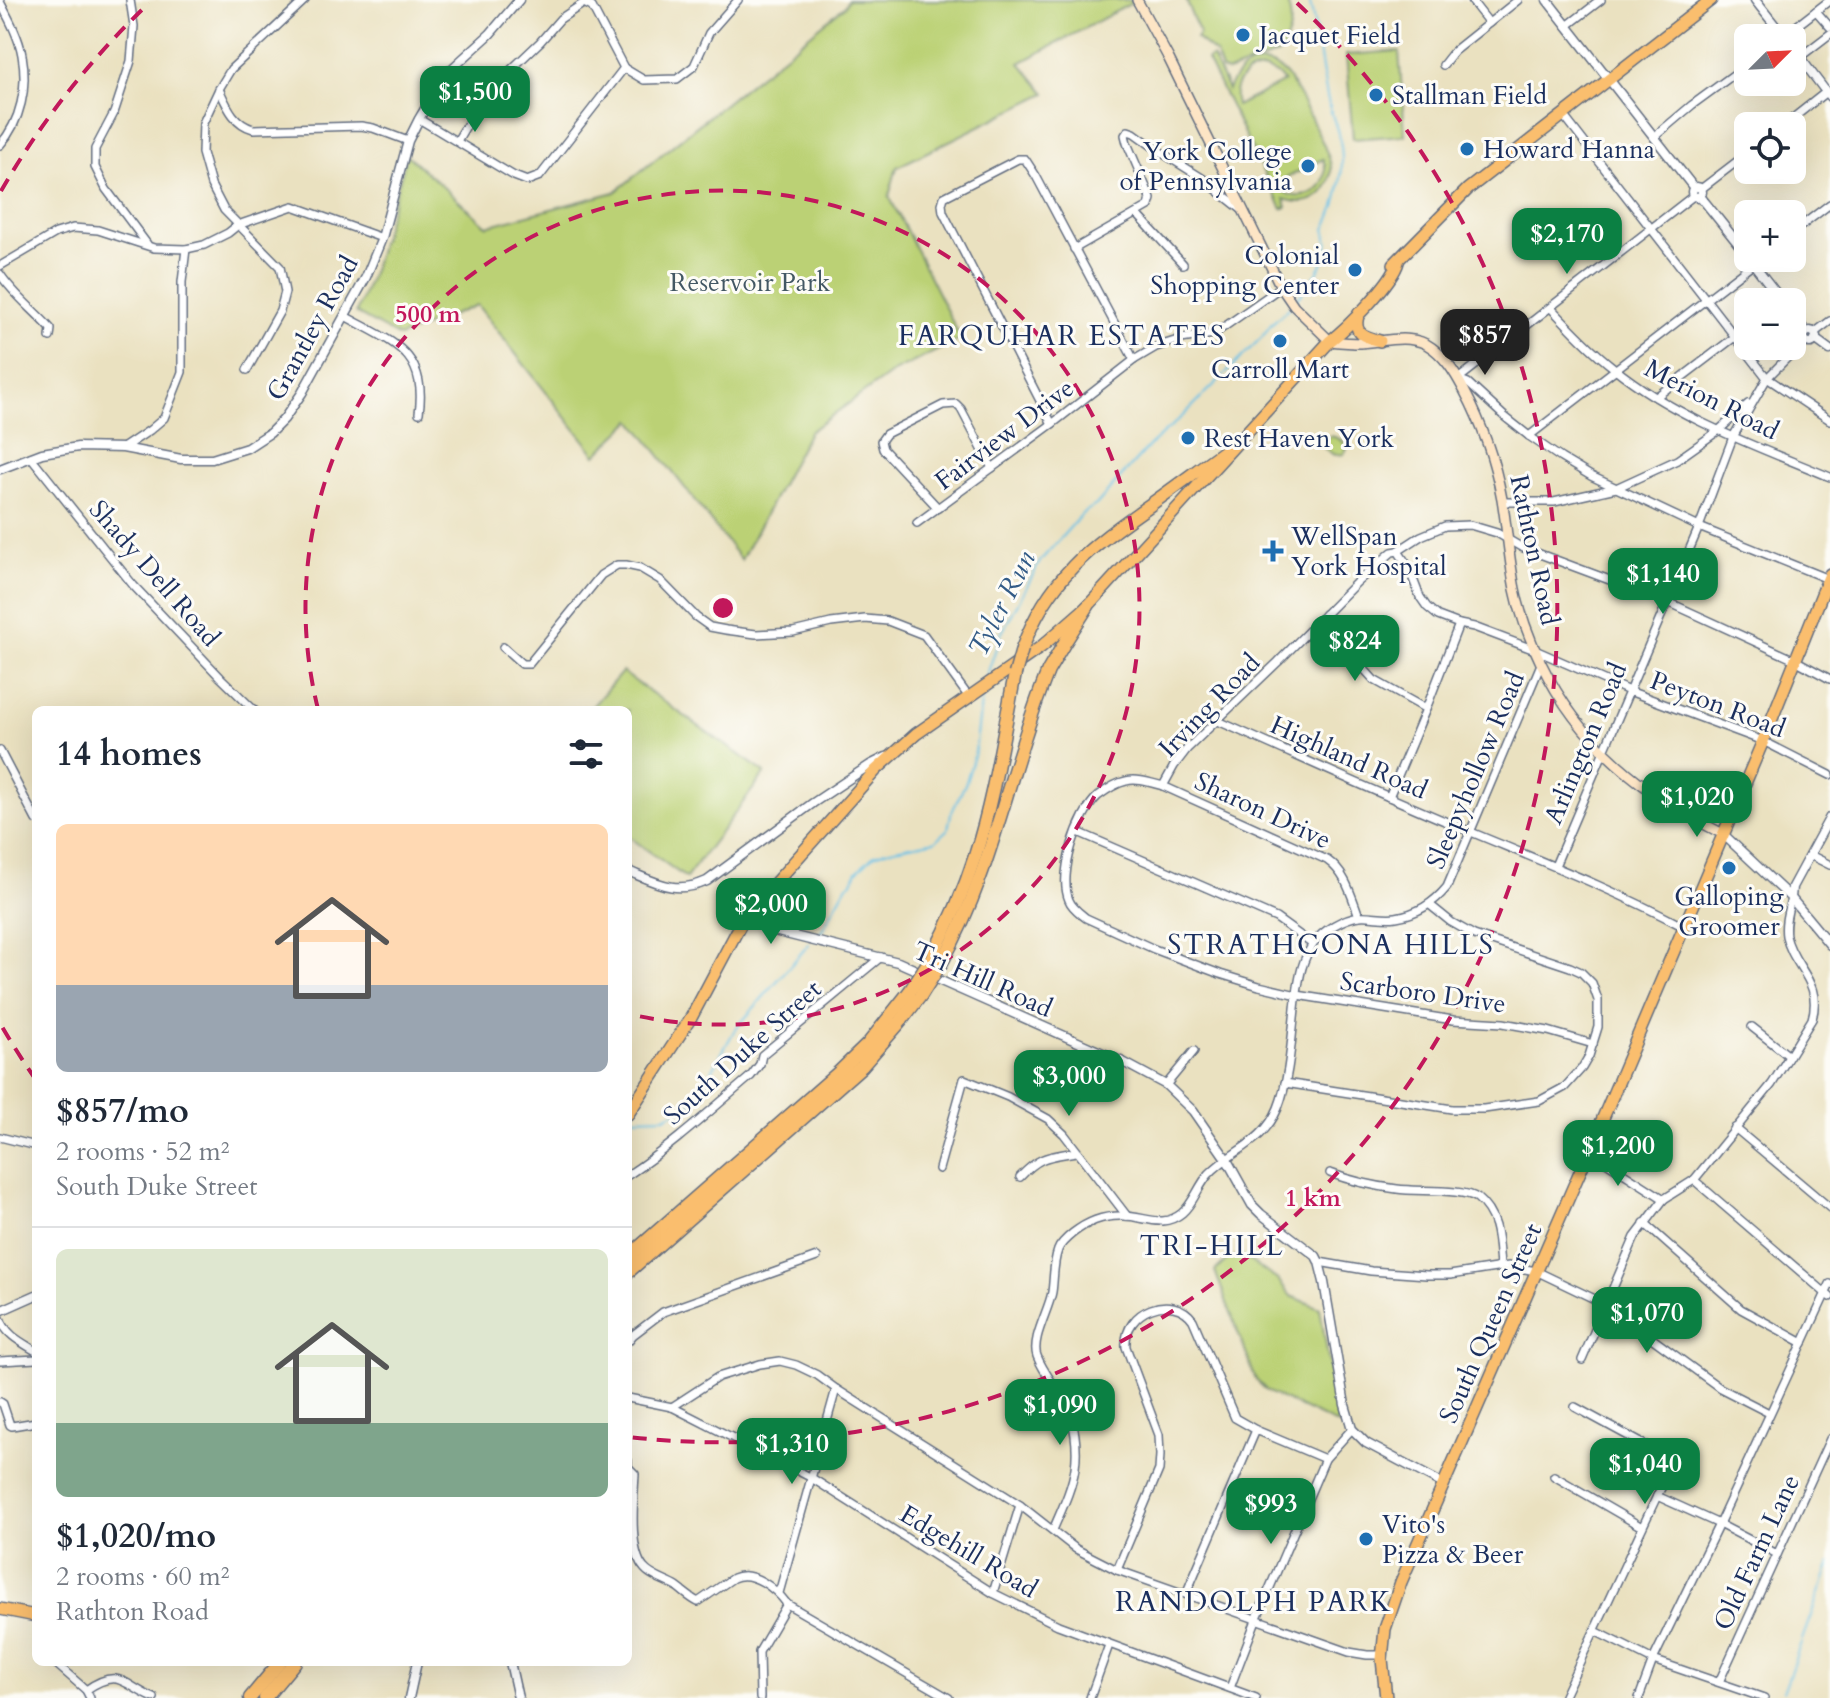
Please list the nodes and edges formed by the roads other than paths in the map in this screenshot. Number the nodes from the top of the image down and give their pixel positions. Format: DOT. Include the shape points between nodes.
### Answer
graph roads {
  1 [pos="130,0"];
  2 [pos="305,0"];
  3 [pos="519,0"];
  4 [pos="1137,0"];
  5 [pos="1471,0"];
  6 [pos="1518,0"];
  7 [pos="1547,0"];
  8 [pos="1601,0"];
  9 [pos="1711,0"];
  10 [pos="1755,0"];
  11 [pos="1830,0"];
  12 [pos="735,1"];
  13 [pos="0,2"];
  14 [pos="1816,11"];
  15 [pos="1489,23"];
  16 [pos="1773,24"];
  17 [pos="1800,24"];
  18 [pos="1567,26"];
  19 [pos="1830,27"];
  20 [pos="1830,34"];
  21 [pos="1806,52"];
  22 [pos="1806,64"];
  23 [pos="1443,65"];
  24 [pos="624,68"];
  25 [pos="1734,75"];
  26 [pos="1609,79"];
  27 [pos="219,89"];
  28 [pos="1829,92"];
  29 [pos="1802,112"];
  30 [pos="1563,115"];
  31 [pos="419,119"];
  32 [pos="1654,137"];
  33 [pos="408,141"];
  34 [pos="457,141"];
  35 [pos="0,145"];
  36 [pos="1734,164"];
  37 [pos="1697,192"];
  38 [pos="1830,204"];
  39 [pos="1245,213"];
  40 [pos="1137,214"];
  41 [pos="1806,222"];
  42 [pos="238,225"];
  43 [pos="1651,228"];
  44 [pos="1734,237"];
  45 [pos="382,238"];
  46 [pos="148,246"];
  47 [pos="186,249"];
  48 [pos="1074,249"];
  49 [pos="1398,262"];
  50 [pos="1183,264"];
  51 [pos="0,266"];
  52 [pos="1737,272"];
  53 [pos="0,274"];
  54 [pos="1281,287"];
  55 [pos="1707,299"];
  56 [pos="1551,308"];
  57 [pos="1359,313"];
  58 [pos="345,316"];
  59 [pos="1830,321"];
  60 [pos="1806,331"];
  61 [pos="1734,333"];
  62 [pos="1810,336"];
  63 [pos="50,337"];
  64 [pos="1734,338"];
  65 [pos="1330,341"];
  66 [pos="1380,341"];
  67 [pos="1830,350"];
  68 [pos="1134,360"];
  69 [pos="1754,360"];
  70 [pos="247,370"];
  71 [pos="1616,370"];
  72 [pos="1767,378"];
  73 [pos="1458,379"];
  74 [pos="1656,397"];
  75 [pos="1756,397"];
  76 [pos="419,413"];
  77 [pos="1830,420"];
  78 [pos="1052,424"];
  79 [pos="1718,431"];
  80 [pos="1529,436"];
  81 [pos="1733,437"];
  82 [pos="1234,444"];
  83 [pos="123,448"];
  84 [pos="31,457"];
  85 [pos="992,468"];
  86 [pos="0,469"];
  87 [pos="1830,477"];
  88 [pos="1616,488"];
  89 [pos="1502,502"];
  90 [pos="938,508"];
  91 [pos="917,523"];
  92 [pos="1699,527"];
  93 [pos="1507,538"];
  94 [pos="1398,551"];
  95 [pos="1829,576"];
  96 [pos="1666,601"];
  97 [pos="1088,606"];
  98 [pos="1325,614"];
  99 [pos="1459,624"];
  100 [pos="503,647"];
  101 [pos="1535,650"];
  102 [pos="1795,660"];
  103 [pos="1541,664"];
  104 [pos="1830,679"];
  105 [pos="1629,691"];
  106 [pos="968,696"];
  107 [pos="250,706"];
  108 [pos="1426,709"];
  109 [pos="1218,721"];
  110 [pos="1763,741"];
  111 [pos="0,751"];
  112 [pos="1603,751"];
  113 [pos="891,755"];
  114 [pos="1830,775"];
  115 [pos="1163,786"];
  116 [pos="1389,797"];
  117 [pos="32,812"];
  118 [pos="1085,814"];
  119 [pos="1830,817"];
  120 [pos="1078,832"];
  121 [pos="1471,832"];
  122 [pos="1723,834"];
  123 [pos="1810,855"];
  124 [pos="1830,865"];
  125 [pos="1555,866"];
  126 [pos="632,873"];
  127 [pos="1791,898"];
  128 [pos="1430,905"];
  129 [pos="1359,916"];
  130 [pos="744,918"];
  131 [pos="1684,927"];
  132 [pos="1312,944"];
  133 [pos="1830,945"];
  134 [pos="881,957"];
  135 [pos="936,960"];
  136 [pos="916,993"];
  137 [pos="1297,995"];
  138 [pos="1752,1027"];
  139 [pos="1593,1044"];
  140 [pos="1194,1051"];
  141 [pos="1789,1056"];
  142 [pos="1285,1083"];
  143 [pos="1166,1085"];
  144 [pos="632,1107"];
  145 [pos="1735,1128"];
  146 [pos="0,1137"];
  147 [pos="32,1145"];
  148 [pos="1589,1151"];
  149 [pos="1076,1152"];
  150 [pos="1227,1160"];
  151 [pos="939,1169"];
  152 [pos="632,1172"];
  153 [pos="1330,1173"];
  154 [pos="1020,1177"];
  155 [pos="1694,1180"];
  156 [pos="1664,1199"];
  157 [pos="1830,1208"];
  158 [pos="1127,1216"];
  159 [pos="1644,1223"];
  160 [pos="632,1253"];
  161 [pos="817,1257"];
  162 [pos="1319,1262"];
  163 [pos="1500,1267"];
  164 [pos="632,1268"];
  165 [pos="1536,1271"];
  166 [pos="1830,1284"];
  167 [pos="1828,1295"];
  168 [pos="32,1297"];
  169 [pos="1605,1304"];
  170 [pos="0,1311"];
  171 [pos="0,1318"];
  172 [pos="632,1336"];
  173 [pos="1803,1343"];
  174 [pos="32,1348"];
  175 [pos="32,1359"];
  176 [pos="1582,1360"];
  177 [pos="0,1361"];
  178 [pos="836,1389"];
  179 [pos="632,1399"];
  180 [pos="0,1402"];
  181 [pos="672,1407"];
  182 [pos="1575,1407"];
  183 [pos="1769,1413"];
  184 [pos="32,1423"];
  185 [pos="1352,1429"];
  186 [pos="1256,1430"];
  187 [pos="1830,1439"];
  188 [pos="1325,1459"];
  189 [pos="632,1471"];
  190 [pos="1554,1476"];
  191 [pos="810,1477"];
  192 [pos="1443,1484"];
  193 [pos="1657,1496"];
  194 [pos="1020,1505"];
  195 [pos="632,1521"];
  196 [pos="632,1521"];
  197 [pos="1719,1524"];
  198 [pos="1642,1527"];
  199 [pos="1053,1530"];
  200 [pos="1777,1554"];
  201 [pos="1117,1570"];
  202 [pos="779,1593"];
  203 [pos="993,1593"];
  204 [pos="1186,1594"];
  205 [pos="787,1604"];
  206 [pos="0,1609"];
  207 [pos="32,1615"];
  208 [pos="1256,1620"];
  209 [pos="1595,1631"];
  210 [pos="1109,1645"];
  211 [pos="1382,1655"];
  212 [pos="1653,1660"];
  213 [pos="59,1666"];
  214 [pos="277,1666"];
  215 [pos="292,1666"];
  216 [pos="416,1666"];
  217 [pos="511,1666"];
  218 [pos="1719,1682"];
  219 [pos="1230,1688"];
  220 [pos="86,1690"];
  221 [pos="90,1698"];
  222 [pos="154,1698"];
  223 [pos="250,1698"];
  224 [pos="265,1698"];
  225 [pos="409,1698"];
  226 [pos="518,1698"];
  227 [pos="760,1698"];
  228 [pos="949,1698"];
  229 [pos="1090,1698"];
  230 [pos="1256,1698"];
  231 [pos="1386,1698"];
  232 [pos="1563,1698"];
  233 [pos="1639,1698"];
  234 [pos="1764,1698"];
  1 -- 46 [label="street" via="131,61 95,149 95,167"];
  2 -- 27 [label="street" via="231,69"];
  3 -- 31 [label="street, Grantley Road" via="445,75"];
  4 -- 39 [label="main road"];
  5 -- 15 [label="street"];
  6 -- 15 [label="street"];
  7 -- 18 [label="street"];
  8 -- 18 [label="street"];
  9 -- 26 [label="main road"];
  10 -- 16 [label="street"];
  11 -- 14 [label="street"];
  12 -- 24 [label="street" via="709,33 694,66 677,79 644,80"];
  13 -- 35 [label="street" via="22,54 24,85 12,132"];
  14 -- 17 [label="street"];
  14 -- 19 [label="street"];
  15 -- 23 [label="street"];
  18 -- 26 [label="street"];
  20 -- 21 [label="street"];
  22 -- 28 [label="street"];
  24 -- 34 [label="street" via="540,176 527,181 514,176"];
  24 -- 34 [label="street" via="592,7 584,3 560,19 497,83"];
  25 -- 32 [label="street"];
  26 -- 30 [label="main road"];
  26 -- 32 [label="street"];
  27 -- 33 [label="street" via="232,115 253,129 361,126"];
  27 -- 42 [label="street" via="203,123 202,153 217,198"];
  28 -- 29 [label="street"];
  30 -- 43 [label="street"];
  30 -- 49 [label="main road" via="1468,189"];
  31 -- 33 [label="street, Grantley Road"];
  31 -- 34 [label="street"];
  32 -- 37 [label="street"];
  33 -- 45 [label="street, Grantley Road"];
  36 -- 37 [label="street"];
  37 -- 43 [label="street"];
  37 -- 44 [label="street"];
  38 -- 41 [label="street"];
  39 -- 40 [label="street" via="1128,131 1127,143 1151,199"];
  39 -- 54 [label="main road"];
  40 -- 48 [label="street"];
  40 -- 50 [label="street"];
  42 -- 45 [label="street" via="293,206"];
  42 -- 47 [label="street"];
  42 -- 70 [label="street" via="280,267 285,292"];
  43 -- 55 [label="street"];
  43 -- 56 [label="street"];
  45 -- 58 [label="street, Grantley Road"];
  46 -- 47 [label="street"];
  46 -- 51 [label="street" via="73,228"];
  47 -- 83 [label="street" via="182,372 164,418"];
  48 -- 68 [label="street"];
  48 -- 78 [label="street" via="1025,159 944,197 943,212"];
  49 -- 57 [label="main road"];
  49 -- 65 [label="main road"];
  52 -- 55 [label="street"];
  53 -- 63 [label="street" via="51,329"];
  54 -- 65 [label="main road"];
  54 -- 68 [label="street, Fairview Drive" via="1214,334 1156,347"];
  55 -- 61 [label="street"];
  55 -- 71 [label="street"];
  56 -- 71 [label="street, Merion Road"];
  56 -- 73 [label="street"];
  57 -- 65 [label="main road"];
  57 -- 66 [label="main road" via="1358,330"];
  58 -- 76 [label="street" via="408,355 418,372"];
  58 -- 83 [label="street, Grantley Road" via="292,408 270,433 247,448 198,460"];
  59 -- 62 [label="street, Arlington Road"];
  60 -- 62 [label="street"];
  62 -- 67 [label="street"];
  62 -- 72 [label="street, Arlington Road"];
  64 -- 74 [label="street"];
  65 -- 66 [label="main road, Rathton Road"];
  65 -- 82 [label="main road"];
  66 -- 73 [label="main road, Rathton Road" via="1404,339 1427,345"];
  68 -- 78 [label="street, Fairview Drive"];
  69 -- 72 [label="street"];
  71 -- 74 [label="street, Merion Road"];
  71 -- 80 [label="street"];
  72 -- 75 [label="street, Arlington Road"];
  72 -- 77 [label="street"];
  73 -- 80 [label="street"];
  73 -- 89 [label="main road, Rathton Road" via="1487,443"];
  74 -- 79 [label="street, Merion Road"];
  75 -- 79 [label="street"];
  75 -- 81 [label="street, Arlington Road"];
  78 -- 85 [label="street, Fairview Drive"];
  79 -- 81 [label="street, Merion Road"];
  79 -- 88 [label="street" via="1677,460"];
  80 -- 88 [label="street"];
  81 -- 87 [label="street, Merion Road"];
  81 -- 92 [label="street, Arlington Road"];
  82 -- 97 [label="main road"];
  82 -- 135 [label="highway, bridge" via="1078,560 1030,627 976,853"];
  83 -- 84 [label="street, Grantley Road" via="78,447"];
  84 -- 86 [label="street, Grantley Road"];
  84 -- 107 [label="street, Shady Dell Road" via="133,585"];
  85 -- 90 [label="street, Fairview Drive"];
  85 -- 90 [label="street" via="956,404 943,405 886,434 883,449"];
  88 -- 89 [label="street" via="1554,502"];
  88 -- 92 [label="street"];
  89 -- 93 [label="main road, Rathton Road"];
  90 -- 91 [label="street, Fairview Drive"];
  92 -- 95 [label="street"];
  92 -- 96 [label="street, Arlington Road"];
  93 -- 94 [label="street, Irving Road" via="1470,525 1445,526"];
  93 -- 96 [label="street, Irving Road"];
  93 -- 101 [label="main road, Rathton Road" via="1516,593"];
  94 -- 98 [label="street, Irving Road"];
  94 -- 99 [label="street, Peyton Road" via="1427,607"];
  95 -- 102 [label="main road, South Queen Street"];
  96 -- 102 [label="street, Irving Road"];
  96 -- 105 [label="street, Arlington Road"];
  97 -- 106 [label="main road" via="1041,647"];
  97 -- 135 [label="highway" via="1048,671 979,878 954,940"];
  98 -- 108 [label="street" via="1344,647 1374,680"];
  98 -- 109 [label="street, Irving Road"];
  99 -- 101 [label="street, Peyton Road"];
  99 -- 108 [label="street"];
  100 -- 106 [label="street" via="529,664 601,575 626,565 660,580 710,627 756,634 865,619 888,621 924,635"];
  101 -- 103 [label="main road, Rathton Road"];
  101 -- 105 [label="street, Peyton Road"];
  102 -- 104 [label="street, Irving Road"];
  102 -- 110 [label="main road, South Queen Street"];
  103 -- 112 [label="main road, Rathton Road"];
  103 -- 121 [label="street, Sleepyhollow Road"];
  105 -- 110 [label="street, Peyton Road"];
  105 -- 112 [label="street, Arlington Road"];
  106 -- 113 [label="main road"];
  108 -- 116 [label="street"];
  109 -- 115 [label="street, Irving Road" via="1187,749"];
  109 -- 116 [label="street, Highland Road"];
  110 -- 114 [label="street, Peyton Road"];
  110 -- 122 [label="main road, South Queen Street"];
  111 -- 117 [label="street"];
  112 -- 122 [label="main road, Rathton Road" via="1656,796"];
  112 -- 125 [label="street, Arlington Road"];
  113 -- 126 [label="street" via="699,885 666,886"];
  113 -- 130 [label="main road"];
  115 -- 118 [label="street, Sharon Drive" via="1127,780 1096,797"];
  115 -- 129 [label="street, Sharon Drive" via="1327,860 1345,877"];
  116 -- 121 [label="street, Highland Road"];
  118 -- 120 [label="street, Scarboro Drive"];
  119 -- 123 [label="street"];
  120 -- 132 [label="street" via="1276,918"];
  120 -- 137 [label="street, Scarboro Drive" via="1065,881 1069,901 1086,918 1194,964"];
  121 -- 125 [label="street, Highland Road"];
  121 -- 128 [label="street, Sleepyhollow Road" via="1447,887"];
  122 -- 127 [label="street, Rathton Road"];
  122 -- 131 [label="main road, South Queen Street"];
  123 -- 124 [label="street"];
  123 -- 127 [label="street"];
  125 -- 131 [label="street, Highland Road"];
  127 -- 133 [label="street, Rathton Road"];
  127 -- 141 [label="street" via="1787,938 1810,981 1815,1008"];
  128 -- 129 [label="street, Sleepyhollow Road" via="1395,917"];
  128 -- 139 [label="street" via="1474,935 1581,972 1598,1000"];
  129 -- 132 [label="street, Sleepyhollow Road" via="1328,929"];
  130 -- 134 [label="street, Tri Hill Road" via="774,931"];
  130 -- 144 [label="main road" via="692,1016"];
  131 -- 148 [label="main road, South Queen Street"];
  132 -- 137 [label="street"];
  134 -- 143 [label="street, Tri Hill Road"];
  134 -- 152 [label="street, South Duke Street" via="762,1055 751,1076"];
  135 -- 136 [label="highway, bridge"];
  136 -- 160 [label="highway" via="838,1073"];
  136 -- 164 [label="highway" via="893,1031 862,1066"];
  137 -- 139 [label="street, Scarboro Drive" via="1503,1023"];
  137 -- 142 [label="street"];
  138 -- 141 [label="street"];
  139 -- 142 [label="street" via="1582,1068 1557,1093 1484,1109 1452,1109"];
  140 -- 143 [label="street"];
  141 -- 145 [label="street"];
  142 -- 150 [label="street" via="1278,1108 1256,1140"];
  143 -- 150 [label="street, Tri Hill Road" via="1193,1111"];
  145 -- 155 [label="street"];
  145 -- 157 [label="street"];
  146 -- 147 [label="street"];
  148 -- 156 [label="street"];
  148 -- 165 [label="main road, South Queen Street"];
  149 -- 151 [label="street" via="1048,1119 964,1079"];
  149 -- 154 [label="street" via="1042,1158"];
  149 -- 158 [label="street"];
  150 -- 158 [label="street" via="1210,1173 1179,1216 1153,1222"];
  150 -- 162 [label="street, Tri Hill Road" via="1252,1205"];
  153 -- 163 [label="street" via="1398,1189 1470,1194 1497,1230"];
  155 -- 156 [label="street"];
  155 -- 167 [label="street"];
  156 -- 159 [label="street"];
  158 -- 199 [label="street" via="1095,1221 1058,1248 1052,1295 1036,1344 1037,1356 1072,1420 1076,1467"];
  159 -- 169 [label="street"];
  159 -- 173 [label="street" via="1741,1309"];
  161 -- 172 [label="street" via="663,1312"];
  162 -- 163 [label="street" via="1427,1275"];
  162 -- 185 [label="street"];
  163 -- 165 [label="street"];
  165 -- 169 [label="street"];
  165 -- 192 [label="main road, South Queen Street"];
  166 -- 167 [label="street"];
  167 -- 173 [label="street"];
  168 -- 170 [label="street"];
  169 -- 176 [label="street"];
  169 -- 183 [label="street" via="1720,1388"];
  171 -- 174 [label="street" via="8,1333"];
  173 -- 183 [label="street"];
  175 -- 177 [label="street"];
  178 -- 181 [label="street" via="817,1375 780,1361 718,1377"];
  178 -- 191 [label="street"];
  178 -- 194 [label="street"];
  179 -- 181 [label="street, Edgehill Road"];
  180 -- 184 [label="street" via="10,1425"];
  181 -- 191 [label="street, Edgehill Road"];
  182 -- 193 [label="street" via="1667,1457 1670,1468"];
  183 -- 197 [label="street"];
  185 -- 188 [label="street"];
  185 -- 192 [label="street" via="1366,1443"];
  186 -- 188 [label="street"];
  186 -- 201 [label="street" via="1235,1418 1189,1314 1155,1307 1129,1326 1126,1347 1154,1418 1160,1455 1159,1470"];
  186 -- 204 [label="street"];
  187 -- 200 [label="street, Old Farm Lane"];
  188 -- 208 [label="street"];
  189 -- 196 [label="street"];
  190 -- 198 [label="street"];
  191 -- 202 [label="street"];
  191 -- 203 [label="street, Edgehill Road"];
  192 -- 211 [label="main road, South Queen Street" via="1391,1611"];
  193 -- 197 [label="street"];
  193 -- 198 [label="street"];
  194 -- 199 [label="street"];
  194 -- 203 [label="street"];
  195 -- 202 [label="street" via="641,1565 698,1602 739,1575"];
  197 -- 200 [label="street"];
  197 -- 212 [label="street"];
  198 -- 209 [label="street"];
  199 -- 201 [label="street"];
  200 -- 218 [label="street, Old Farm Lane"];
  201 -- 204 [label="street"];
  202 -- 205 [label="street"];
  203 -- 210 [label="street, Edgehill Road"];
  204 -- 208 [label="street"];
  205 -- 227 [label="street" via="759,1652"];
  205 -- 228 [label="street"];
  206 -- 207 [label="main road"];
  208 -- 211 [label="street" via="1349,1652"];
  208 -- 219 [label="street"];
  209 -- 212 [label="street"];
  209 -- 232 [label="street"];
  210 -- 219 [label="street, Edgehill Road"];
  210 -- 229 [label="street"];
  211 -- 231 [label="main road, South Queen Street"];
  212 -- 218 [label="street"];
  212 -- 233 [label="street"];
  213 -- 220 [label="street"];
  214 -- 223 [label="highway"];
  215 -- 224 [label="highway"];
  216 -- 225 [label="street"];
  217 -- 226 [label="street"];
  218 -- 234 [label="street"];
  219 -- 230 [label="street, Edgehill Road"];
  220 -- 221 [label="street"];
  220 -- 222 [label="street" via="113,1678"];
}
